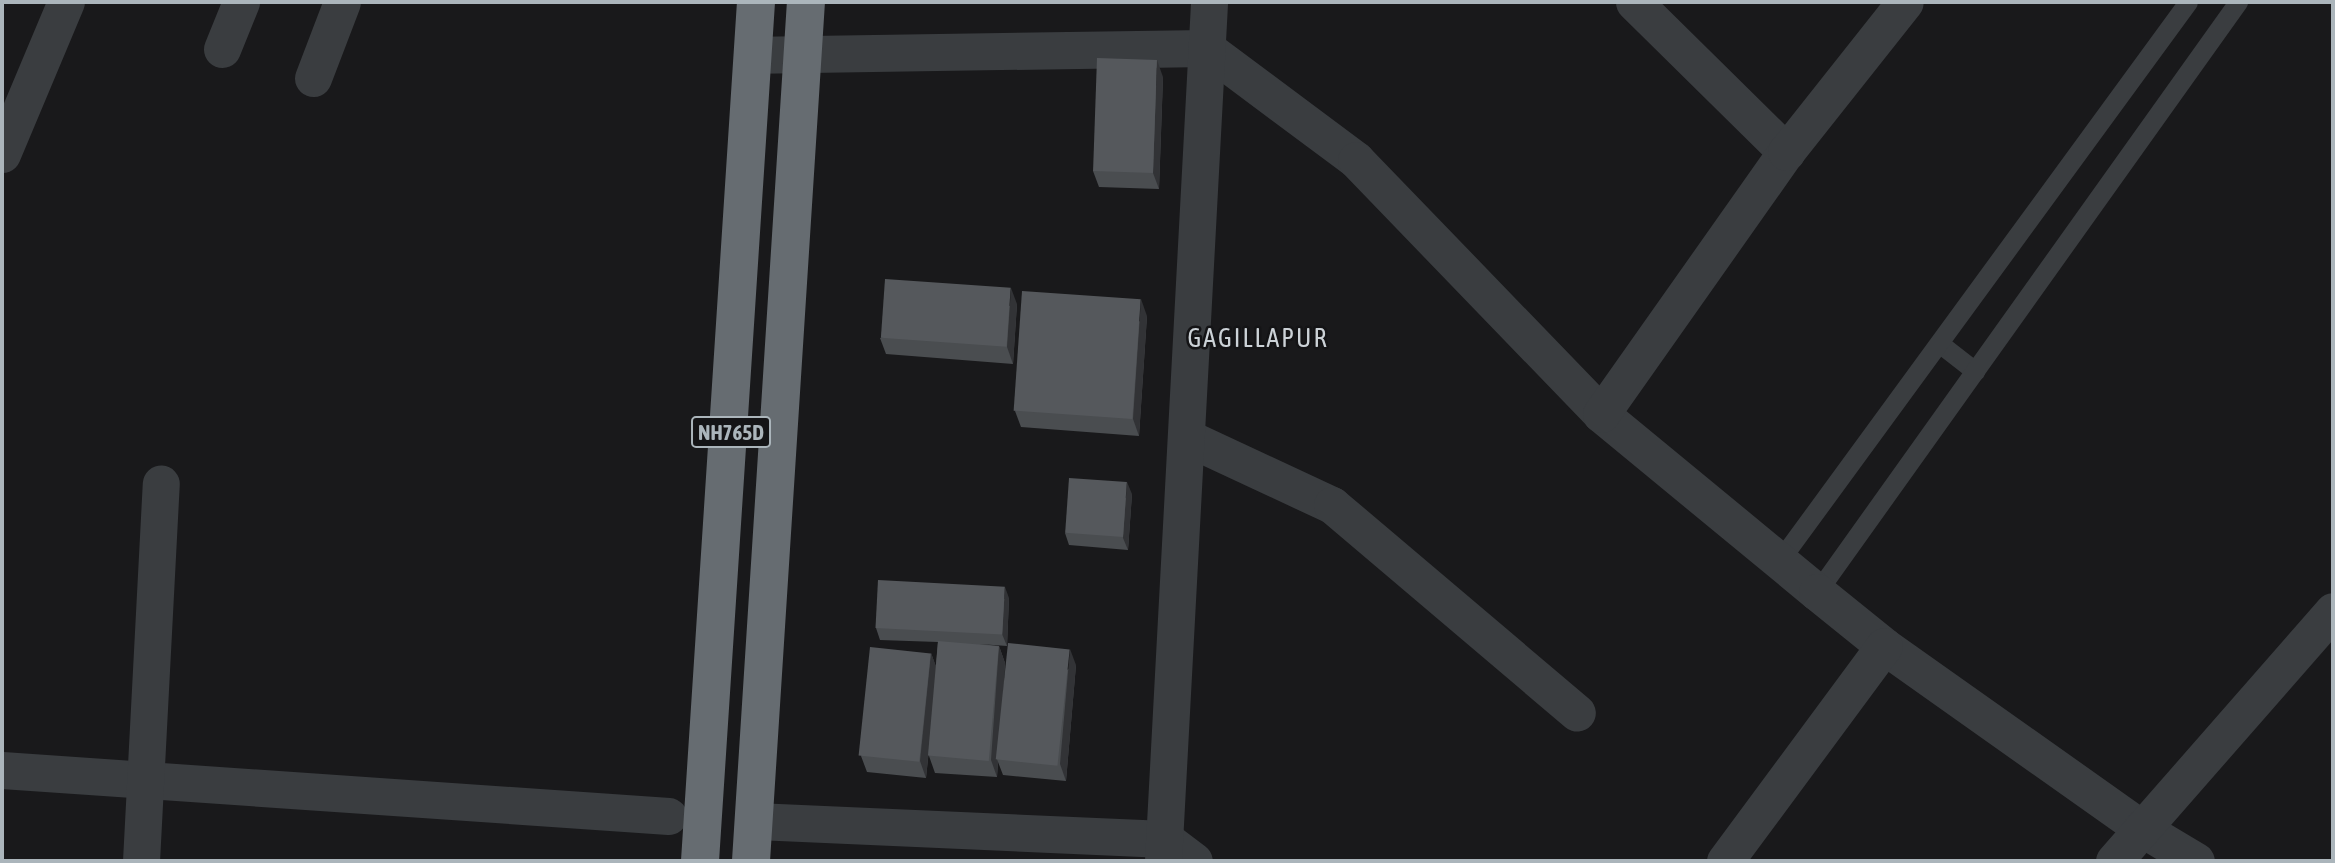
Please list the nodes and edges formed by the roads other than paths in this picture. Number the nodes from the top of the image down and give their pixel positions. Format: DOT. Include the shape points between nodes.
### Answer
graph roads {
  1 [pos="66,2"];
  2 [pos="241,2"];
  3 [pos="342,2"];
  4 [pos="756,2"];
  5 [pos="806,2"];
  6 [pos="1209,2"];
  7 [pos="1634,2"];
  8 [pos="1905,2"];
  9 [pos="2188,2"];
  10 [pos="2238,2"];
  11 [pos="1206,48"];
  12 [pos="222,49"];
  13 [pos="803,54"];
  14 [pos="752,55"];
  15 [pos="313,78"];
  16 [pos="1786,152"];
  17 [pos="2,154"];
  18 [pos="1938,343"];
  19 [pos="1975,371"];
  20 [pos="1601,414"];
  21 [pos="1186,437"];
  22 [pos="162,484"];
  23 [pos="1780,560"];
  24 [pos="1817,592"];
  25 [pos="2333,611"];
  26 [pos="1884,646"];
  27 [pos="1577,713"];
  28 [pos="2,770"];
  29 [pos="149,779"];
  30 [pos="668,816"];
  31 [pos="754,821"];
  32 [pos="2141,828"];
  33 [pos="1164,850"];
  34 [pos="141,861"];
  35 [pos="699,861"];
  36 [pos="751,861"];
  37 [pos="1194,861"];
  38 [pos="1725,861"];
  39 [pos="2114,861"];
  40 [pos="2196,861"];
  1 -- 17 [label="street"];
  2 -- 12 [label="street"];
  3 -- 15 [label="street"];
  4 -- 14 [label="highway, NH765D"];
  5 -- 13 [label="highway, NH765D"];
  6 -- 11 [label="street"];
  7 -- 16 [label="street"];
  8 -- 16 [label="street"];
  9 -- 18 [label="lane"];
  10 -- 19 [label="lane"];
  11 -- 13 [label="street"];
  11 -- 20 [label="street" via="1356,160"];
  11 -- 21 [label="street"];
  13 -- 14 [label="street"];
  13 -- 31 [label="highway, NH765D"];
  14 -- 35 [label="highway, NH765D"];
  16 -- 20 [label="street"];
  18 -- 19 [label="lane"];
  18 -- 23 [label="lane"];
  19 -- 24 [label="lane"];
  20 -- 23 [label="street"];
  21 -- 27 [label="street" via="1332,505"];
  21 -- 33 [label="street"];
  22 -- 29 [label="street"];
  23 -- 24 [label="street"];
  24 -- 26 [label="street"];
  25 -- 32 [label="street"];
  26 -- 32 [label="street"];
  26 -- 38 [label="street"];
  28 -- 29 [label="street"];
  29 -- 30 [label="street"];
  29 -- 34 [label="street"];
  31 -- 33 [label="street"];
  31 -- 36 [label="highway, NH765D"];
  32 -- 39 [label="street"];
  32 -- 40 [label="street"];
  33 -- 37 [label="street"];
}
